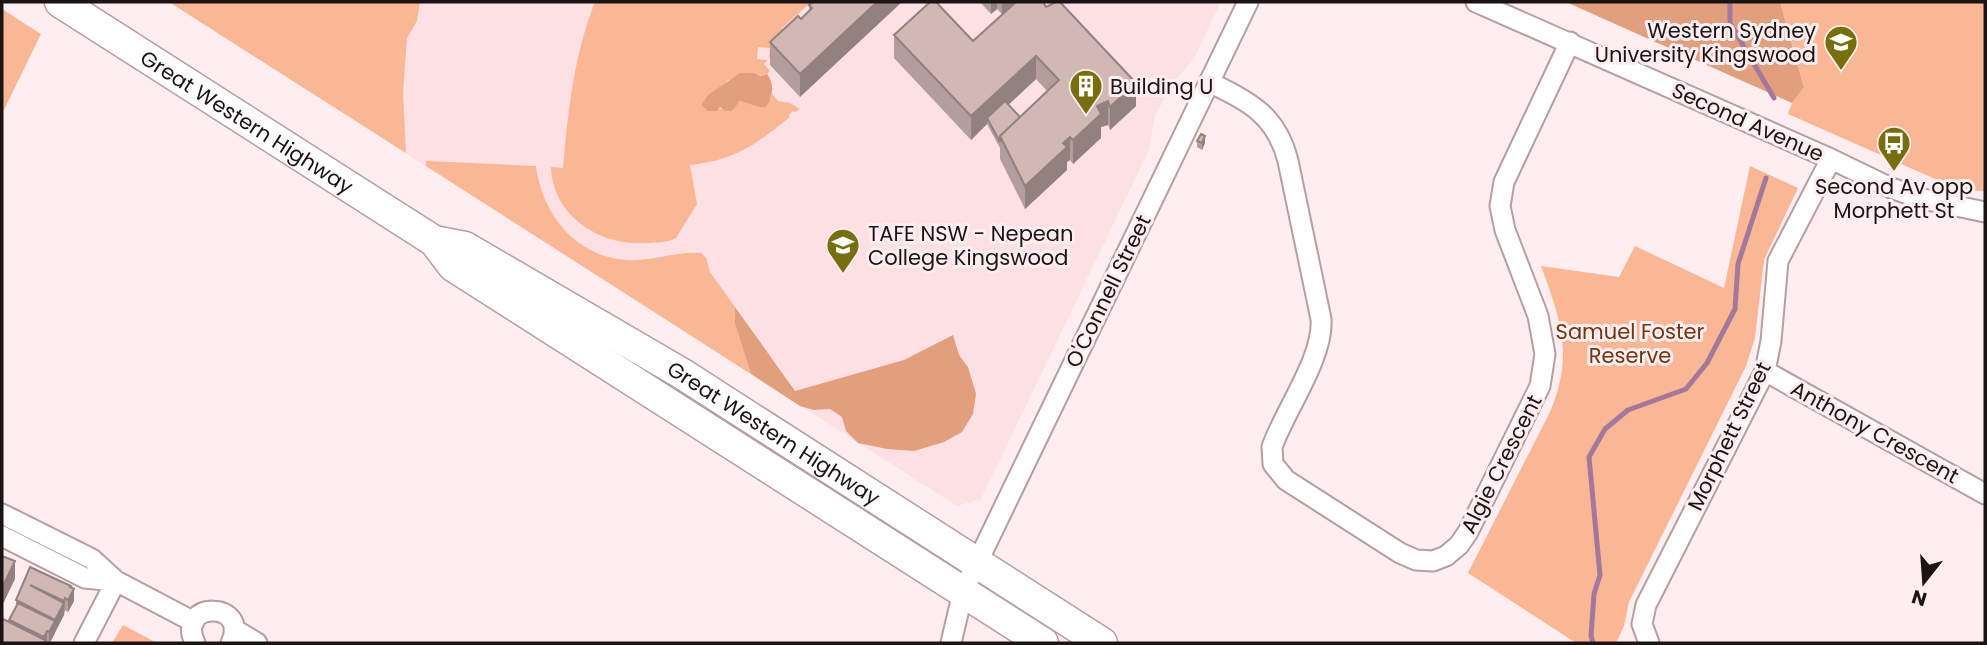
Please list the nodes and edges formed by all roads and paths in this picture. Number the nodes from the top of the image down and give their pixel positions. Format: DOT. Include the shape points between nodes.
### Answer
graph roads {
  1 [pos="60,2"];
  2 [pos="1248,2"];
  3 [pos="1476,2"];
  4 [pos="1570,42"];
  5 [pos="1209,82"];
  6 [pos="1831,159"];
  7 [pos="1985,212"];
  8 [pos="1765,371"];
  9 [pos="1985,494"];
  10 [pos="2,514"];
  11 [pos="2,536"];
  12 [pos="970,579"];
  13 [pos="116,581"];
  14 [pos="194,622"];
  15 [pos="233,636"];
  16 [pos="1646,638"];
  17 [pos="83,643"];
  18 [pos="195,643"];
  19 [pos="257,643"];
  20 [pos="951,643"];
  21 [pos="1043,643"];
  22 [pos="1102,643"];
  1 -- 12 [label="highway, Great Western Highway" via="434,241 465,247 681,373"];
  2 -- 5 [label="street, O'Connell Street"];
  3 -- 4 [label="street, Second Avenue"];
  4 -- 5 [label="street, Algie Crescent" via="1501,195 1505,230 1538,316 1545,354 1543,375 1464,539 1433,561 1399,553 1286,480 1273,464 1272,447 1315,354 1321,319 1283,142 1256,108"];
  4 -- 6 [label="street, Second Avenue"];
  5 -- 12 [label="street, O'Connell Street"];
  6 -- 7 [label="street, Second Avenue" via="1906,194"];
  6 -- 8 [label="street, Morphett Street" via="1778,261"];
  8 -- 9 [label="street, Anthony Crescent"];
  8 -- 16 [label="street, Morphett Street" via="1648,599 1643,617"];
  10 -- 13 [label="street" via="92,559"];
  11 -- 13 [label="street" via="85,578"];
  12 -- 20 [label="street, O'Connell Street"];
  12 -- 21 [label="highway, Great Western Highway"];
  12 -- 22 [label="highway, Great Western Highway"];
  13 -- 14 [label="street"];
  13 -- 17 [label="street"];
  14 -- 15 [label="street" via="204,612 217,611 229,617"];
  14 -- 18 [label="street"];
  15 -- 19 [label="street"];
}
